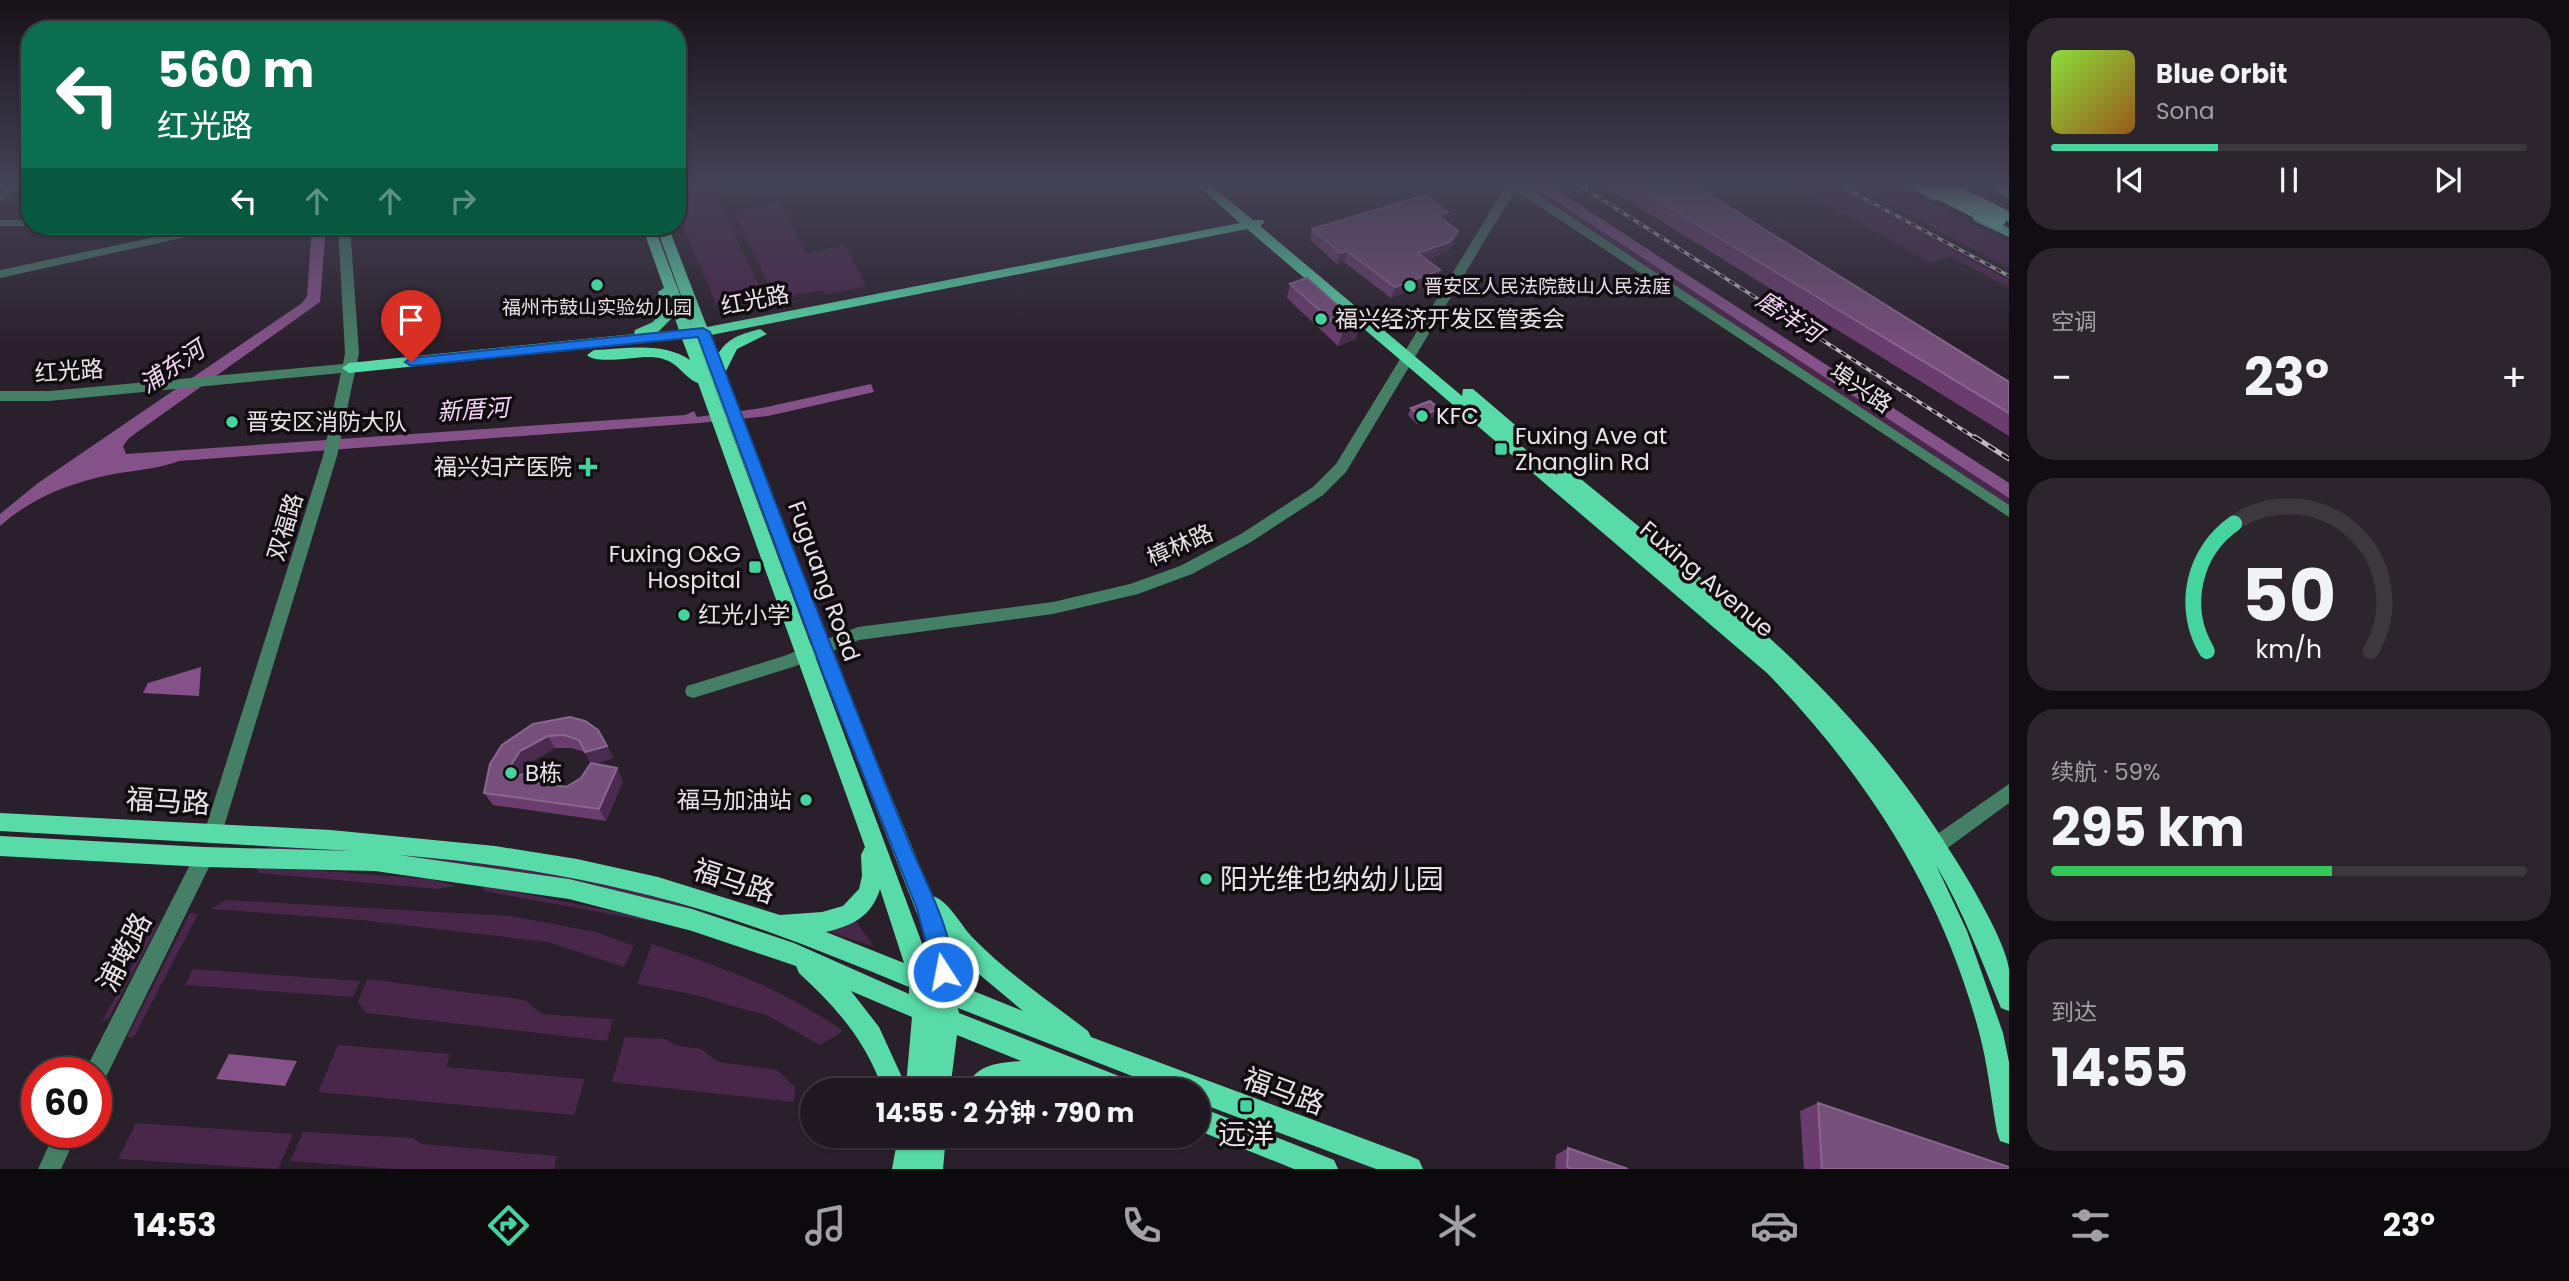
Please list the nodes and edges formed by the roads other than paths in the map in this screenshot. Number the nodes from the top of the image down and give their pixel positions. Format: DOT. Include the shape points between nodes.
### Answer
graph roads {
  1 [pos="149,239"];
  2 [pos="345,239"];
  3 [pos="653,239"];
  4 [pos="668,239"];
  5 [pos="1183,239"];
  6 [pos="1274,239"];
  7 [pos="1480,239"];
  8 [pos="1596,239"];
  9 [pos="663,265"];
  10 [pos="0,274"];
  11 [pos="686,286"];
  12 [pos="879,299"];
  13 [pos="851,305"];
  14 [pos="696,333"];
  15 [pos="546,349"];
  16 [pos="1410,352"];
  17 [pos="349,368"];
  18 [pos="718,373"];
  19 [pos="704,386"];
  20 [pos="0,396"];
  21 [pos="2009,512"];
  22 [pos="822,647"];
  23 [pos="804,655"];
  24 [pos="693,691"];
  25 [pos="2009,792"];
  26 [pos="865,820"];
  27 [pos="0,821"];
  28 [pos="213,833"];
  29 [pos="0,846"];
  30 [pos="1930,850"];
  31 [pos="204,857"];
  32 [pos="915,880"];
  33 [pos="762,921"];
  34 [pos="794,954"];
  35 [pos="920,982"];
  36 [pos="945,991"];
  37 [pos="2009,1000"];
  38 [pos="925,1011"];
  39 [pos="948,1019"];
  40 [pos="933,1048"];
  41 [pos="1100,1054"];
  42 [pos="104,1057"];
  43 [pos="1075,1070"];
  44 [pos="891,1078"];
  45 [pos="922,1078"];
  46 [pos="937,1078"];
  47 [pos="989,1078"];
  48 [pos="1095,1078"];
  49 [pos="1210,1123"];
  50 [pos="2009,1132"];
  51 [pos="59,1148"];
  52 [pos="904,1148"];
  53 [pos="908,1148"];
  54 [pos="905,1168"];
  55 [pos="49,1169"];
  56 [pos="1325,1169"];
  57 [pos="1410,1169"];
  1 -- 10 [label="street"];
  2 -- 17 [label="street, 双福路" via="352,353"];
  3 -- 9 [label="main road, Fuguang Road"];
  4 -- 11 [label="main road, Fuguang Road"];
  5 -- 12 [label="main road, 红光路"];
  6 -- 16 [label="main road, Fuxing Avenue"];
  7 -- 16 [label="street, 樟林路"];
  8 -- 21 [label="street, 埠兴路"];
  9 -- 14 [label="main road, Fuguang Road"];
  9 -- 15 [label="main road" via="670,310 658,327"];
  11 -- 13 [label="main road" via="707,315 721,320"];
  11 -- 14 [label="main road, Fuguang Road"];
  12 -- 13 [label="main road, 红光路"];
  12 -- 18 [label="main road" via="850,316 738,339 723,355"];
  13 -- 14 [label="main road, 红光路"];
  14 -- 15 [label="main road, 红光路"];
  14 -- 18 [label="main road, Fuguang Road"];
  14 -- 19 [label="main road, Fuguang Road"];
  15 -- 17 [label="main road, 红光路"];
  15 -- 19 [label="main road" via="571,356 673,355 689,364"];
  16 -- 22 [label="street, 樟林路" via="1332,479 1282,516 1203,562 1097,600 858,634"];
  16 -- 30 [label="main road, Fuxing Avenue" via="1805,698"];
  17 -- 20 [label="street, 红光路" via="49,396"];
  17 -- 28 [label="street, 双福路" via="330,456"];
  18 -- 22 [label="main road, Fuguang Road"];
  19 -- 23 [label="main road, Fuguang Road"];
  22 -- 23 [label="street, 樟林路"];
  22 -- 32 [label="main road, Fuguang Road"];
  23 -- 24 [label="street, 樟林路"];
  23 -- 26 [label="main road, Fuguang Road"];
  25 -- 30 [label="street"];
  26 -- 33 [label="main road" via="872,882 856,909 826,924"];
  26 -- 35 [label="main road, Fuguang Road" via="912,946"];
  27 -- 28 [label="main road, 福马路"];
  28 -- 33 [label="main road, 福马路" via="373,841 518,858 662,888"];
  29 -- 31 [label="main road, 福马路"];
  30 -- 37 [label="main road, Fuxing Avenue" via="1982,930"];
  30 -- 50 [label="main road, Fuxing Avenue" via="1991,1034"];
  31 -- 34 [label="main road, 福马路" via="375,861 569,889 692,920"];
  31 -- 42 [label="street, 浦墘路"];
  32 -- 36 [label="main road, Fuguang Road" via="941,953"];
  32 -- 41 [label="main road" via="948,928 985,965"];
  33 -- 35 [label="main road, 福马路"];
  34 -- 38 [label="main road, 福马路"];
  34 -- 44 [label="main road" via="849,1003 883,1052"];
  35 -- 36 [label="main road, 福马路"];
  35 -- 38 [label="main road, Fuguang Road"];
  36 -- 39 [label="main road, Fuguang Road"];
  36 -- 41 [label="main road, 福马路"];
  38 -- 39 [label="main road, 福马路"];
  38 -- 40 [label="main road, Fuguang Road"];
  39 -- 40 [label="main road, Fuguang Road"];
  39 -- 43 [label="main road, 福马路"];
  40 -- 45 [label="main road"];
  40 -- 46 [label="main road"];
  41 -- 57 [label="main road, 福马路"];
  43 -- 47 [label="main road" via="1045,1068"];
  43 -- 48 [label="main road, 福马路"];
  49 -- 56 [label="main road"];
  51 -- 55 [label="street"];
  52 -- 54 [label="main road"];
  53 -- 54 [label="main road"];
}
